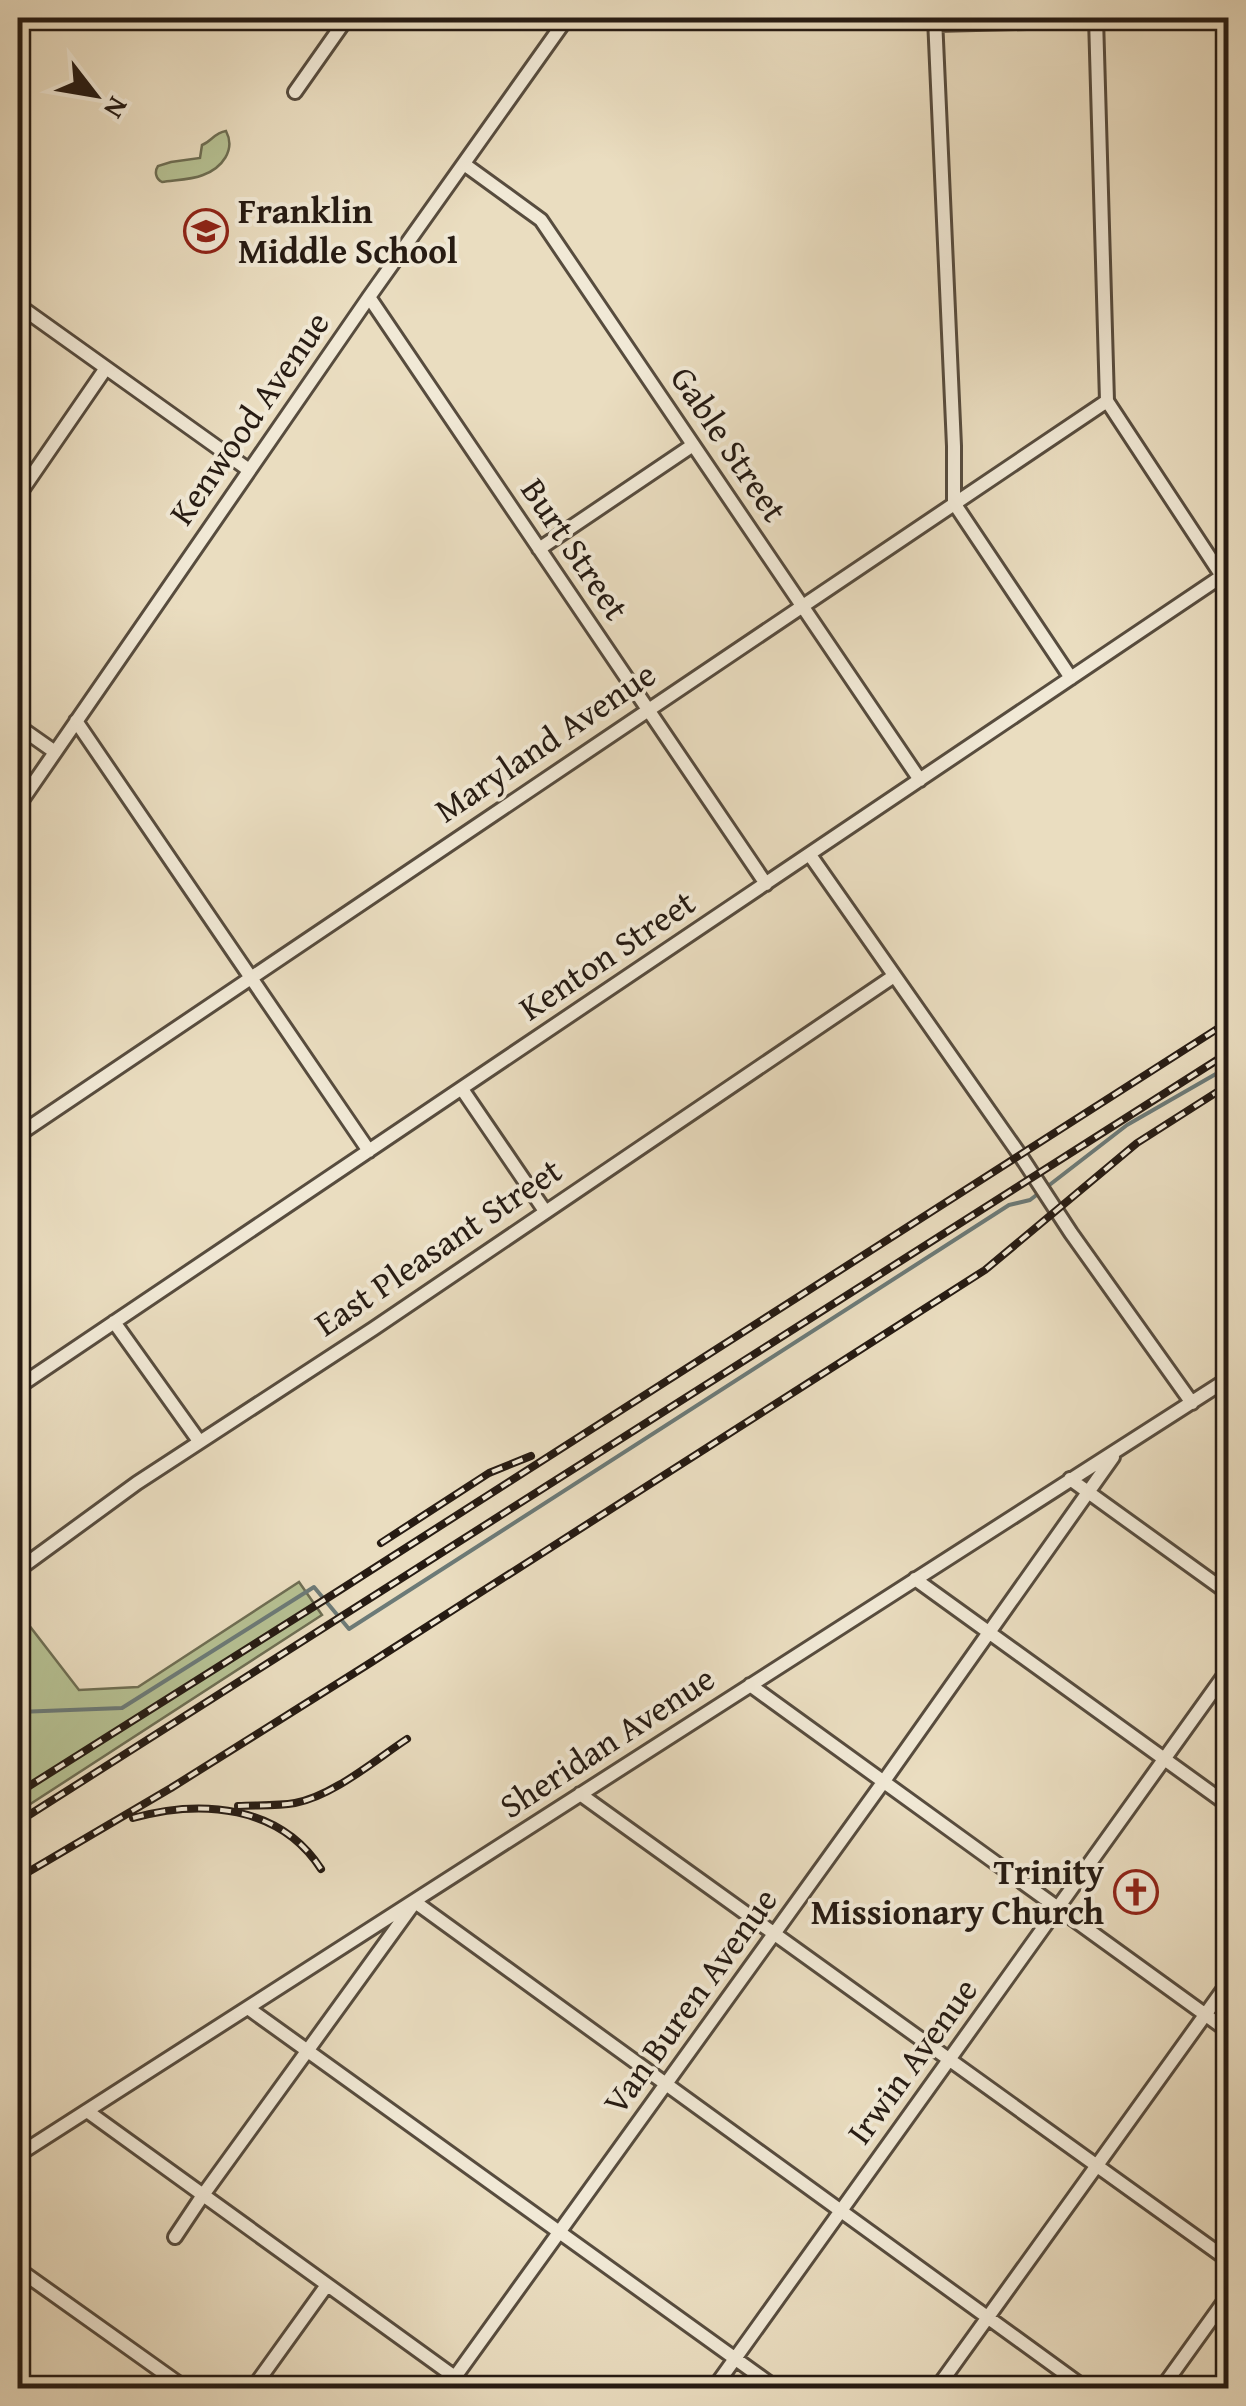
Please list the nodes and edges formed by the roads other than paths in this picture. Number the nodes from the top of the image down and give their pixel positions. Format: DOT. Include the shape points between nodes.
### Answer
graph roads {
  1 [pos="348,18"];
  2 [pos="566,18"];
  3 [pos="1198,18"];
  4 [pos="1096,19"];
  5 [pos="935,21"];
  6 [pos="295,92"];
  7 [pos="464,164"];
  8 [pos="369,297"];
  9 [pos="18,305"];
  10 [pos="106,368"];
  11 [pos="1107,401"];
  12 [pos="693,445"];
  13 [pos="249,470"];
  14 [pos="18,496"];
  15 [pos="954,503"];
  16 [pos="538,549"];
  17 [pos="1225,574"];
  18 [pos="802,604"];
  19 [pos="1071,678"];
  20 [pos="648,710"];
  21 [pos="76,721"];
  22 [pos="18,726"];
  23 [pos="55,752"];
  24 [pos="920,780"];
  25 [pos="18,806"];
  26 [pos="810,854"];
  27 [pos="766,884"];
  28 [pos="894,976"];
  29 [pos="250,978"];
  30 [pos="462,1089"];
  31 [pos="18,1134"];
  32 [pos="369,1152"];
  33 [pos="545,1211"];
  34 [pos="114,1322"];
  35 [pos="1228,1379"];
  36 [pos="18,1387"];
  37 [pos="1192,1402"];
  38 [pos="199,1442"];
  39 [pos="1117,1450"];
  40 [pos="1070,1480"];
  41 [pos="1088,1492"];
  42 [pos="18,1570"];
  43 [pos="915,1579"];
  44 [pos="1228,1593"];
  45 [pos="989,1633"];
  46 [pos="1228,1670"];
  47 [pos="750,1685"];
  48 [pos="1165,1759"];
  49 [pos="884,1781"];
  50 [pos="580,1794"];
  51 [pos="1228,1805"];
  52 [pos="415,1902"];
  53 [pos="1058,1908"];
  54 [pos="776,1933"];
  55 [pos="1228,1983"];
  56 [pos="248,2008"];
  57 [pos="1206,2015"];
  58 [pos="1228,2031"];
  59 [pos="307,2051"];
  60 [pos="950,2059"];
  61 [pos="667,2084"];
  62 [pos="87,2111"];
  63 [pos="18,2155"];
  64 [pos="1097,2166"];
  65 [pos="203,2195"];
  66 [pos="841,2211"];
  67 [pos="560,2232"];
  68 [pos="175,2237"];
  69 [pos="1228,2260"];
  70 [pos="18,2269"];
  71 [pos="327,2285"];
  72 [pos="1228,2296"];
  73 [pos="988,2318"];
  74 [pos="735,2359"];
  75 [pos="451,2383"];
  76 [pos="185,2388"];
  77 [pos="253,2388"];
  78 [pos="470,2388"];
  79 [pos="714,2388"];
  80 [pos="776,2388"];
  81 [pos="937,2388"];
  82 [pos="1085,2388"];
  83 [pos="1162,2388"];
  1 -- 6 [label="street"];
  2 -- 7 [label="street, Kenwood Avenue"];
  3 -- 4 [label="street"];
  4 -- 5 [label="street"];
  4 -- 11 [label="street"];
  5 -- 15 [label="street"];
  7 -- 8 [label="street, Kenwood Avenue"];
  7 -- 12 [label="street, Gable Street" via="540,220"];
  8 -- 13 [label="street, Kenwood Avenue"];
  8 -- 16 [label="street, Burt Street"];
  9 -- 10 [label="street"];
  10 -- 13 [label="street"];
  10 -- 14 [label="street"];
  11 -- 15 [label="street, Maryland Avenue"];
  11 -- 17 [label="street"];
  12 -- 16 [label="street"];
  12 -- 18 [label="street, Gable Street"];
  13 -- 21 [label="street, Kenwood Avenue"];
  15 -- 18 [label="street, Maryland Avenue"];
  15 -- 19 [label="street"];
  16 -- 20 [label="street, Burt Street"];
  17 -- 19 [label="street, Kenton Street"];
  18 -- 20 [label="street, Maryland Avenue"];
  18 -- 24 [label="street, Gable Street"];
  19 -- 24 [label="street, Kenton Street"];
  20 -- 27 [label="street, Burt Street"];
  20 -- 29 [label="street, Maryland Avenue"];
  21 -- 23 [label="street, Kenwood Avenue"];
  21 -- 29 [label="street"];
  22 -- 23 [label="street"];
  23 -- 25 [label="street, Kenwood Avenue"];
  24 -- 26 [label="street, Kenton Street"];
  26 -- 27 [label="street, Kenton Street"];
  26 -- 28 [label="street"];
  27 -- 30 [label="street, Kenton Street"];
  28 -- 33 [label="street, East Pleasant Street"];
  28 -- 37 [label="street"];
  29 -- 31 [label="street, Maryland Avenue"];
  29 -- 32 [label="street"];
  30 -- 32 [label="street, Kenton Street"];
  30 -- 33 [label="street"];
  32 -- 34 [label="street, Kenton Street"];
  33 -- 38 [label="street, East Pleasant Street"];
  34 -- 36 [label="street, Kenton Street"];
  34 -- 38 [label="street"];
  35 -- 37 [label="street, Sheridan Avenue"];
  37 -- 39 [label="street, Sheridan Avenue"];
  38 -- 42 [label="street, East Pleasant Street"];
  39 -- 40 [label="street, Sheridan Avenue"];
  39 -- 41 [label="street, Van Buren Avenue"];
  40 -- 41 [label="street"];
  40 -- 43 [label="street, Sheridan Avenue"];
  41 -- 44 [label="street"];
  41 -- 45 [label="street, Van Buren Avenue"];
  43 -- 45 [label="street"];
  43 -- 47 [label="street, Sheridan Avenue"];
  45 -- 48 [label="street"];
  45 -- 49 [label="street, Van Buren Avenue"];
  46 -- 48 [label="street, Irwin Avenue"];
  47 -- 49 [label="street"];
  47 -- 50 [label="street, Sheridan Avenue"];
  48 -- 51 [label="street"];
  48 -- 53 [label="street, Irwin Avenue"];
  49 -- 53 [label="street"];
  49 -- 54 [label="street, Van Buren Avenue"];
  50 -- 52 [label="street, Sheridan Avenue"];
  50 -- 54 [label="street"];
  52 -- 56 [label="street, Sheridan Avenue"];
  52 -- 59 [label="street"];
  52 -- 61 [label="street"];
  53 -- 57 [label="street"];
  53 -- 60 [label="street, Irwin Avenue"];
  54 -- 60 [label="street"];
  54 -- 61 [label="street, Van Buren Avenue"];
  55 -- 57 [label="street"];
  56 -- 59 [label="street"];
  56 -- 62 [label="street, Sheridan Avenue"];
  57 -- 58 [label="street"];
  57 -- 64 [label="street"];
  59 -- 65 [label="street"];
  59 -- 67 [label="street"];
  60 -- 64 [label="street"];
  60 -- 66 [label="street, Irwin Avenue"];
  61 -- 66 [label="street"];
  61 -- 67 [label="street, Van Buren Avenue"];
  62 -- 63 [label="street, Sheridan Avenue"];
  62 -- 65 [label="street"];
  64 -- 69 [label="street"];
  64 -- 73 [label="street"];
  65 -- 68 [label="street"];
  65 -- 71 [label="street"];
  66 -- 73 [label="street"];
  66 -- 74 [label="street, Irwin Avenue"];
  67 -- 74 [label="street"];
  67 -- 75 [label="street, Van Buren Avenue"];
  70 -- 76 [label="street"];
  71 -- 75 [label="street"];
  71 -- 77 [label="street"];
  72 -- 83 [label="street"];
  73 -- 81 [label="street"];
  73 -- 82 [label="street"];
  74 -- 79 [label="street, Irwin Avenue"];
  74 -- 80 [label="street"];
  75 -- 78 [label="street"];
}
